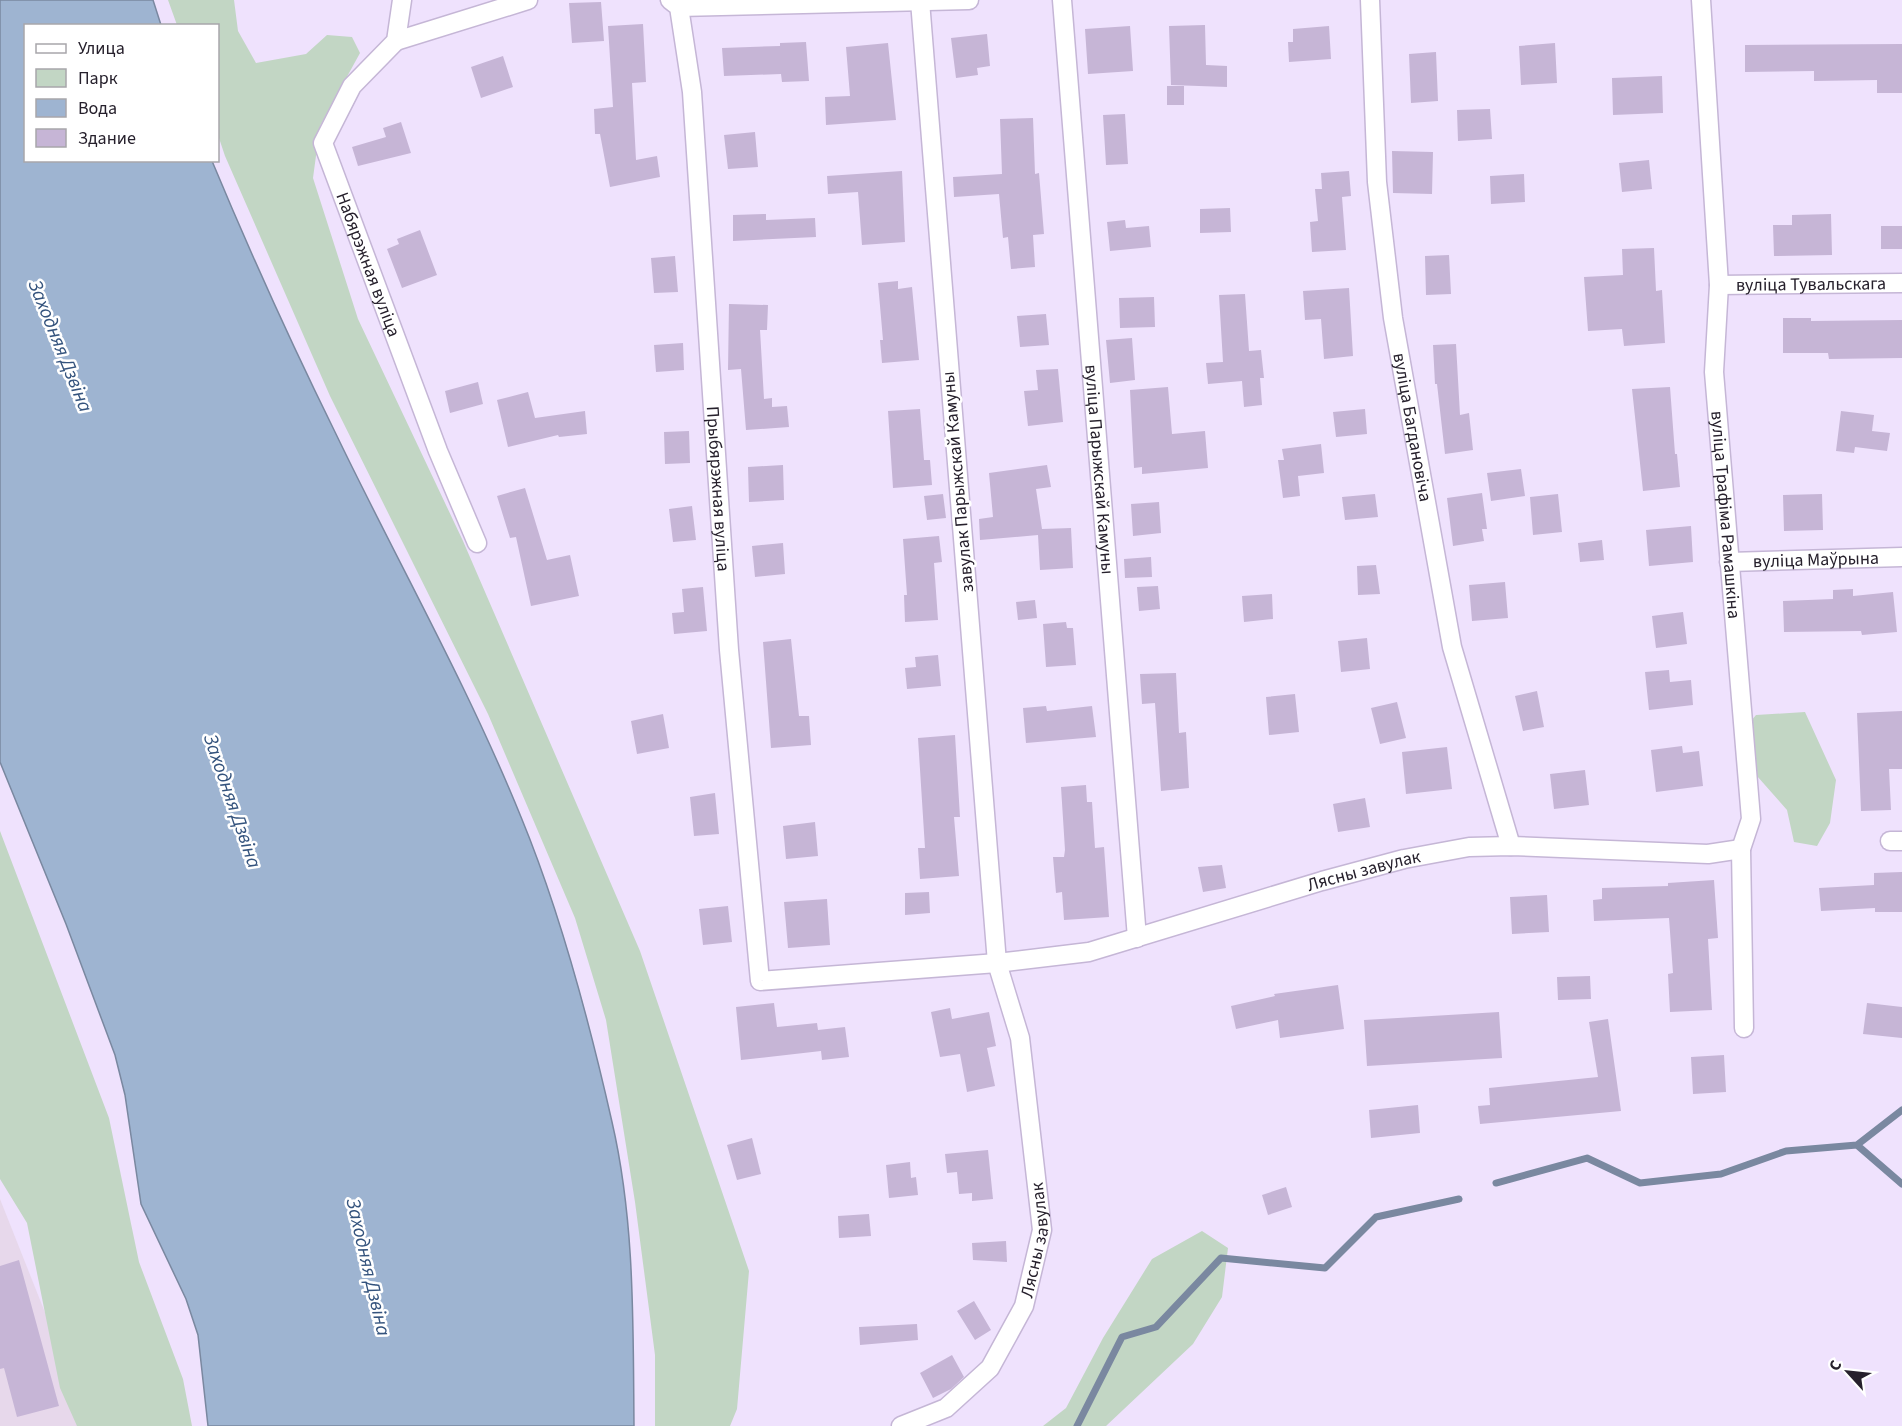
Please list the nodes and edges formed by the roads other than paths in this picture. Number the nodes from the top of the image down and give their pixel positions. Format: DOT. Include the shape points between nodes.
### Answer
graph roads {
  1 [pos="402,0"];
  2 [pos="528,0"];
  3 [pos="969,0"];
  4 [pos="1062,0"];
  5 [pos="1370,0"];
  6 [pos="1701,0"];
  7 [pos="920,1"];
  8 [pos="675,3"];
  9 [pos="396,41"];
  10 [pos="1902,284"];
  11 [pos="1719,285"];
  12 [pos="477,543"];
  13 [pos="1902,557"];
  14 [pos="1729,562"];
  15 [pos="1511,846"];
  16 [pos="1742,849"];
  17 [pos="1137,938"];
  18 [pos="997,963"];
  19 [pos="760,981"];
  20 [pos="1744,1028"];
  21 [pos="902,1426"];
  1 -- 9 [label="street"];
  2 -- 9 [label="street"];
  3 -- 7 [label="street"];
  4 -- 17 [label="street, вуліца Парыжскай Камуны"];
  5 -- 15 [label="street, вуліца Багдановіча" via="1377,182 1393,318 1452,647"];
  6 -- 11 [label="street, вуліца Трафіма Рамашкіна"];
  7 -- 8 [label="street"];
  7 -- 18 [label="street, завулак Парыжскай Камуны"];
  8 -- 19 [label="street, Прыбярэжная вуліца" via="692,92 729,650"];
  9 -- 12 [label="street, Набярэжная вуліца" via="352,86 322,143"];
  10 -- 11 [label="street, вуліца Тувальскага"];
  11 -- 14 [label="street, вуліца Трафіма Рамашкіна" via="1714,372"];
  13 -- 14 [label="street, вуліца Маўрына"];
  14 -- 16 [label="street, вуліца Трафіма Рамашкіна" via="1752,819"];
  15 -- 16 [label="street, Лясны завулак" via="1708,854"];
  15 -- 17 [label="street, Лясны завулак" via="1469,847 1404,859"];
  16 -- 20 [label="street, вуліца Трафіма Рамашкіна"];
  17 -- 18 [label="street, Лясны завулак" via="1089,952"];
  18 -- 19 [label="street, Лясны завулак"];
  18 -- 21 [label="street, Лясны завулак" via="1020,1038 1042,1230 1024,1306 990,1368 946,1408"];
}
